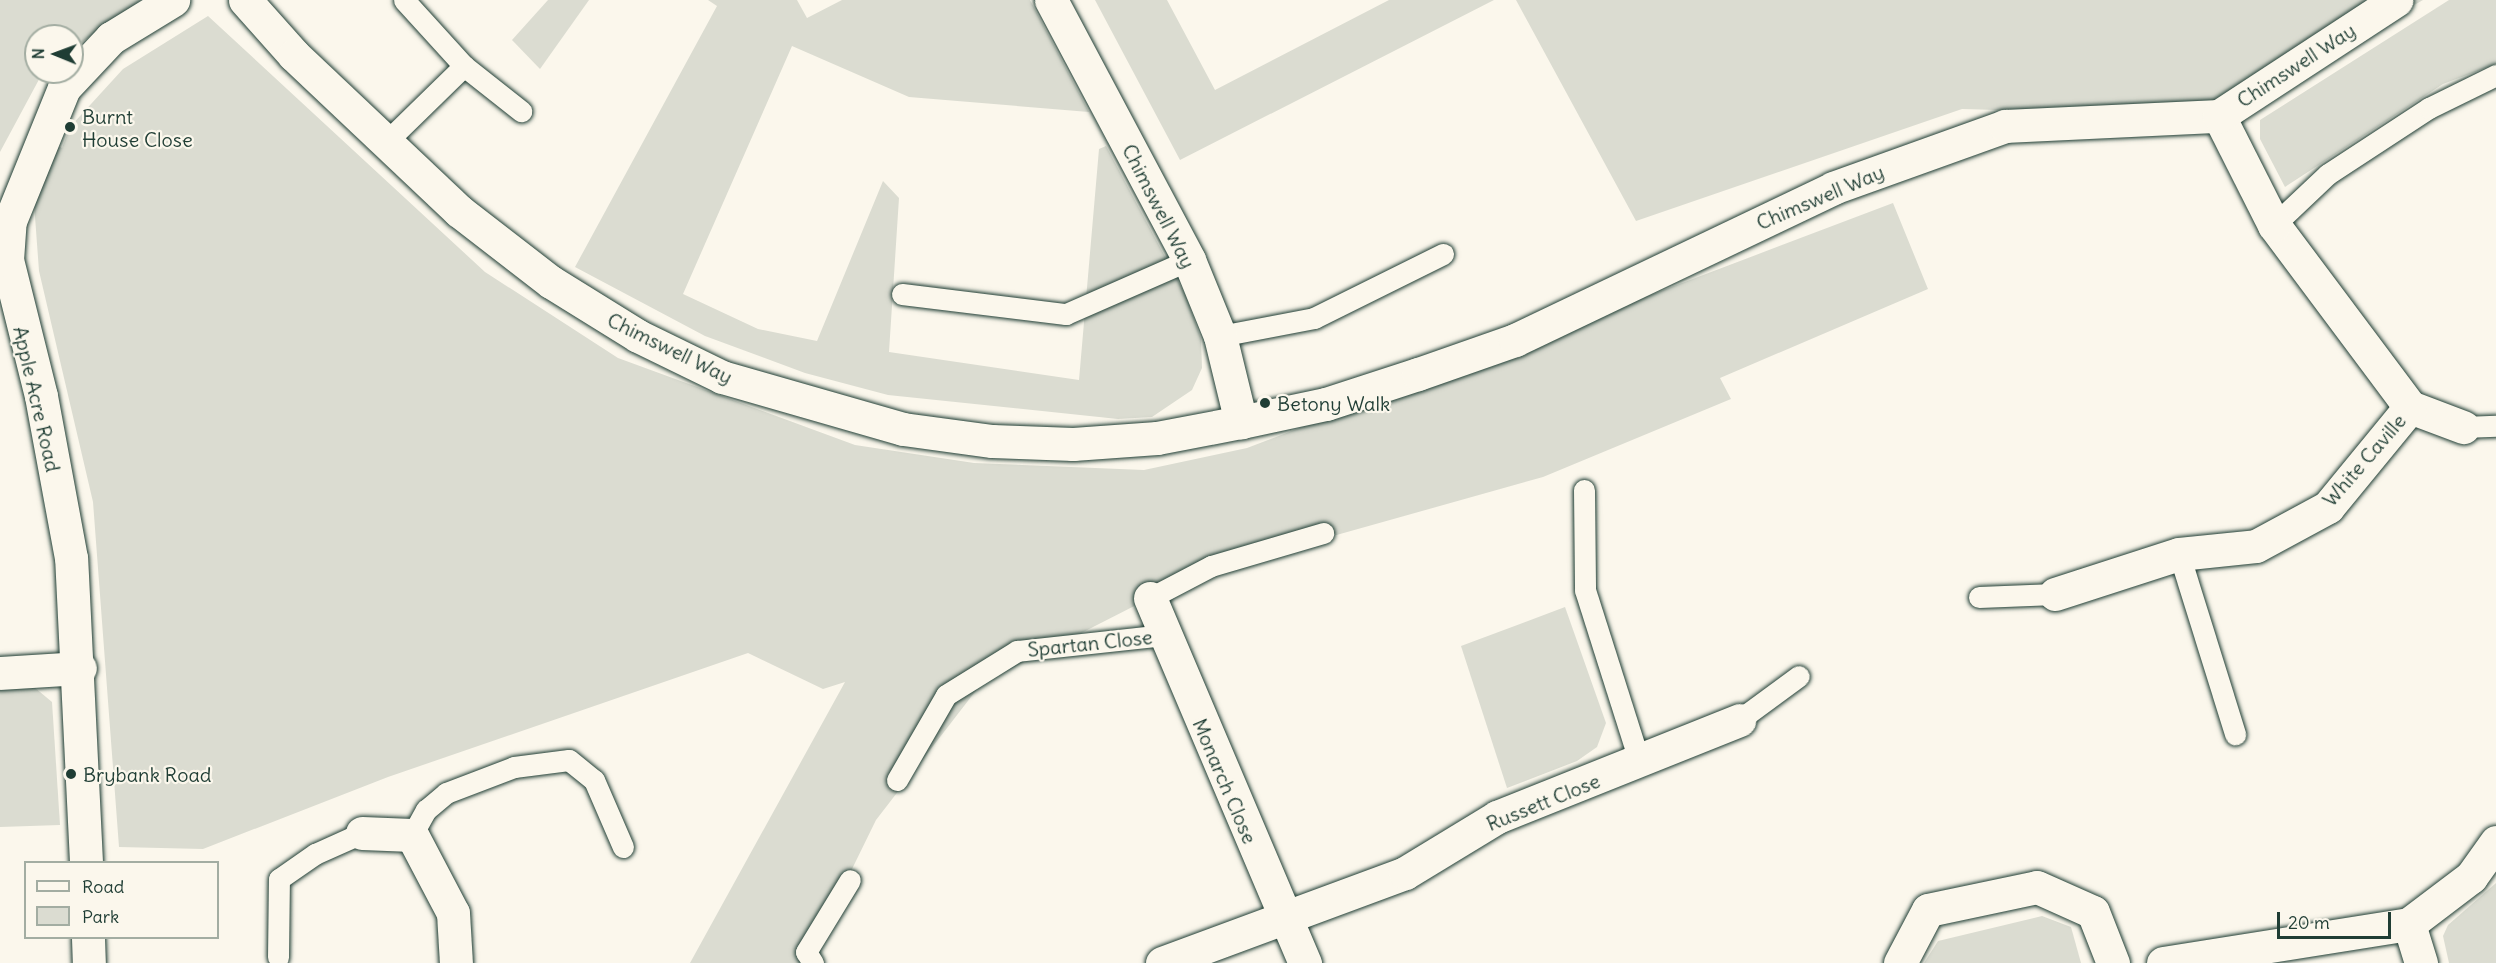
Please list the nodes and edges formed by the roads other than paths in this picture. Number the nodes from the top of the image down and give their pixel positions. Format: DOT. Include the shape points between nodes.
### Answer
graph roads {
  1 [pos="173,0"];
  2 [pos="245,0"];
  3 [pos="404,0"];
  4 [pos="1051,0"];
  5 [pos="2396,0"];
  6 [pos="464,66"];
  7 [pos="2496,75"];
  8 [pos="520,111"];
  9 [pos="2219,116"];
  10 [pos="384,144"];
  11 [pos="5,221"];
  12 [pos="2274,225"];
  13 [pos="1443,254"];
  14 [pos="1190,260"];
  15 [pos="902,294"];
  16 [pos="1220,336"];
  17 [pos="2410,407"];
  18 [pos="1242,422"];
  19 [pos="2496,426"];
  20 [pos="2463,427"];
  21 [pos="1584,490"];
  22 [pos="1323,532"];
  23 [pos="2179,554"];
  24 [pos="2055,594"];
  25 [pos="1979,597"];
  26 [pos="1149,598"];
  27 [pos="1165,635"];
  28 [pos="80,669"];
  29 [pos="0,673"];
  30 [pos="1799,676"];
  31 [pos="1739,720"];
  32 [pos="2235,734"];
  33 [pos="1640,763"];
  34 [pos="897,780"];
  35 [pos="362,833"];
  36 [pos="412,835"];
  37 [pos="623,847"];
  38 [pos="2495,847"];
  39 [pos="86,861"];
  40 [pos="849,880"];
  41 [pos="1283,914"];
  42 [pos="2409,924"];
  43 [pos="88,939"];
  44 [pos="278,957"];
  45 [pos="89,963"];
  46 [pos="456,963"];
  47 [pos="813,963"];
  48 [pos="1162,963"];
  49 [pos="1305,963"];
  50 [pos="1900,963"];
  51 [pos="2113,963"];
  52 [pos="2163,963"];
  53 [pos="2421,963"];
  1 -- 11 [label="street, Apple Acre Road" via="111,38 64,88"];
  2 -- 10 [label="street, Chimswell Way"];
  3 -- 6 [label="lane"];
  4 -- 14 [label="street, Chimswell Way"];
  5 -- 9 [label="street, Chimswell Way"];
  6 -- 8 [label="lane"];
  6 -- 10 [label="lane"];
  7 -- 12 [label="lane" via="2429,108 2328,174"];
  9 -- 12 [label="street, White Caville"];
  9 -- 18 [label="street, Chimswell Way" via="2005,126 1833,188 1515,340 1326,404"];
  10 -- 18 [label="street, Chimswell Way" via="551,282 638,336 722,377 903,429 992,441 1073,444 1157,438"];
  11 -- 28 [label="street, Apple Acre Road" via="7,260 41,396 71,558"];
  12 -- 17 [label="street, White Caville"];
  13 -- 16 [label="lane" via="1314,318"];
  14 -- 15 [label="lane" via="1066,314"];
  14 -- 16 [label="street, Chimswell Way"];
  16 -- 18 [label="street, Chimswell Way"];
  17 -- 20 [label="street"];
  17 -- 23 [label="street, White Caville" via="2328,507 2256,546"];
  19 -- 20 [label="lane"];
  21 -- 33 [label="lane" via="1585,590"];
  22 -- 26 [label="lane" via="1211,566"];
  23 -- 24 [label="street, White Caville"];
  23 -- 32 [label="lane"];
  24 -- 25 [label="lane"];
  26 -- 27 [label="street, Monarch Close"];
  27 -- 34 [label="lane, Spartan Close" via="1017,651 946,695"];
  27 -- 41 [label="street, Monarch Close"];
  28 -- 29 [label="street"];
  28 -- 39 [label="street, Apple Acre Road"];
  30 -- 31 [label="lane"];
  31 -- 33 [label="street, Russett Close"];
  33 -- 41 [label="street, Russett Close" via="1497,817 1405,873"];
  35 -- 36 [label="street"];
  35 -- 44 [label="lane" via="315,854 279,879"];
  36 -- 37 [label="lane" via="426,810 446,793 514,767 568,760 594,780"];
  36 -- 46 [label="street" via="453,913"];
  38 -- 42 [label="street" via="2471,877"];
  40 -- 47 [label="lane" via="806,951"];
  41 -- 48 [label="street"];
  41 -- 49 [label="street, Monarch Close"];
  42 -- 52 [label="street"];
  42 -- 53 [label="street"];
  43 -- 45 [label="street"];
  50 -- 51 [label="street" via="1928,910 2037,887 2093,912"];
}
